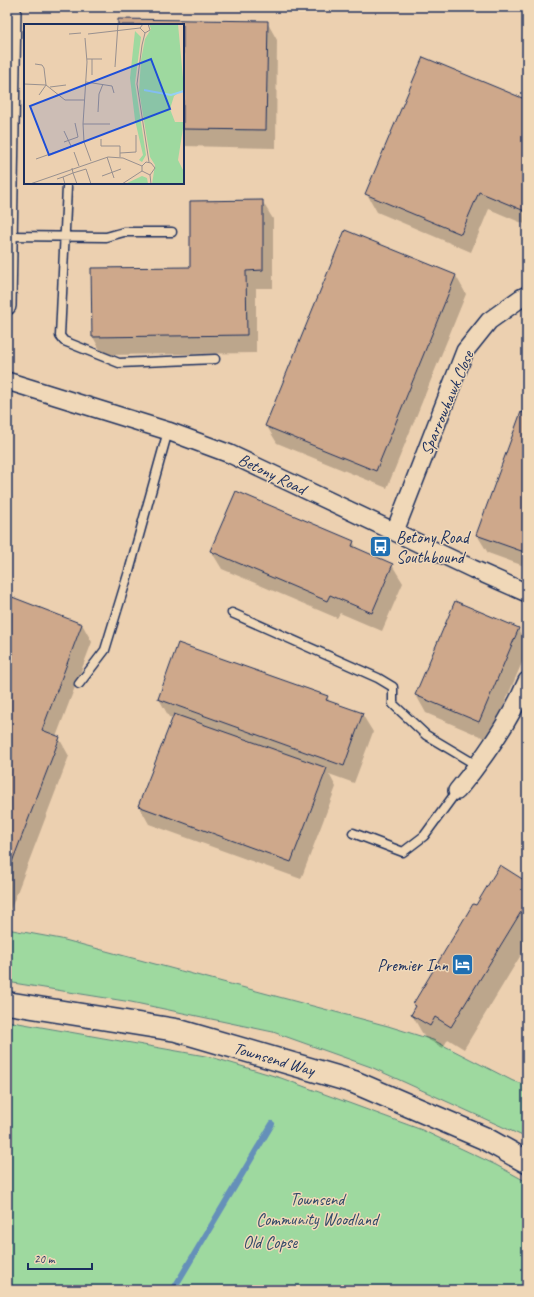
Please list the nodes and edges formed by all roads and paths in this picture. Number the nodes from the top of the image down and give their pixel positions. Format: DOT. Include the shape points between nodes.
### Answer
graph roads {
  1 [pos="12,7"];
  2 [pos="67,188"];
  3 [pos="172,232"];
  4 [pos="8,236"];
  5 [pos="65,237"];
  6 [pos="527,295"];
  7 [pos="7,306"];
  8 [pos="214,359"];
  9 [pos="7,382"];
  10 [pos="168,431"];
  11 [pos="395,531"];
  12 [pos="527,593"];
  13 [pos="232,613"];
  14 [pos="527,681"];
  15 [pos="79,684"];
  16 [pos="478,766"];
  17 [pos="457,791"];
  18 [pos="353,833"];
  19 [pos="7,1003"];
  20 [pos="527,1162"];
  1 -- 4 [label="street"];
  2 -- 5 [label="lane"];
  3 -- 5 [label="lane" via="124,232 106,237"];
  4 -- 5 [label="lane"];
  4 -- 7 [label="street"];
  5 -- 8 [label="lane" via="60,336 64,341 119,363"];
  6 -- 11 [label="street, Sparrowhawk Close" via="489,321 465,351"];
  9 -- 10 [label="street, Betony Road"];
  10 -- 11 [label="street, Betony Road" via="230,454"];
  10 -- 15 [label="lane" via="105,650"];
  11 -- 12 [label="street, Betony Road"];
  13 -- 16 [label="lane" via="393,687 394,704 426,734"];
  14 -- 16 [label="street" via="515,709"];
  16 -- 17 [label="street"];
  17 -- 18 [label="lane" via="424,836 403,852"];
  19 -- 20 [label="main road, Townsend Way" via="176,1030 354,1082 484,1138"];
}
